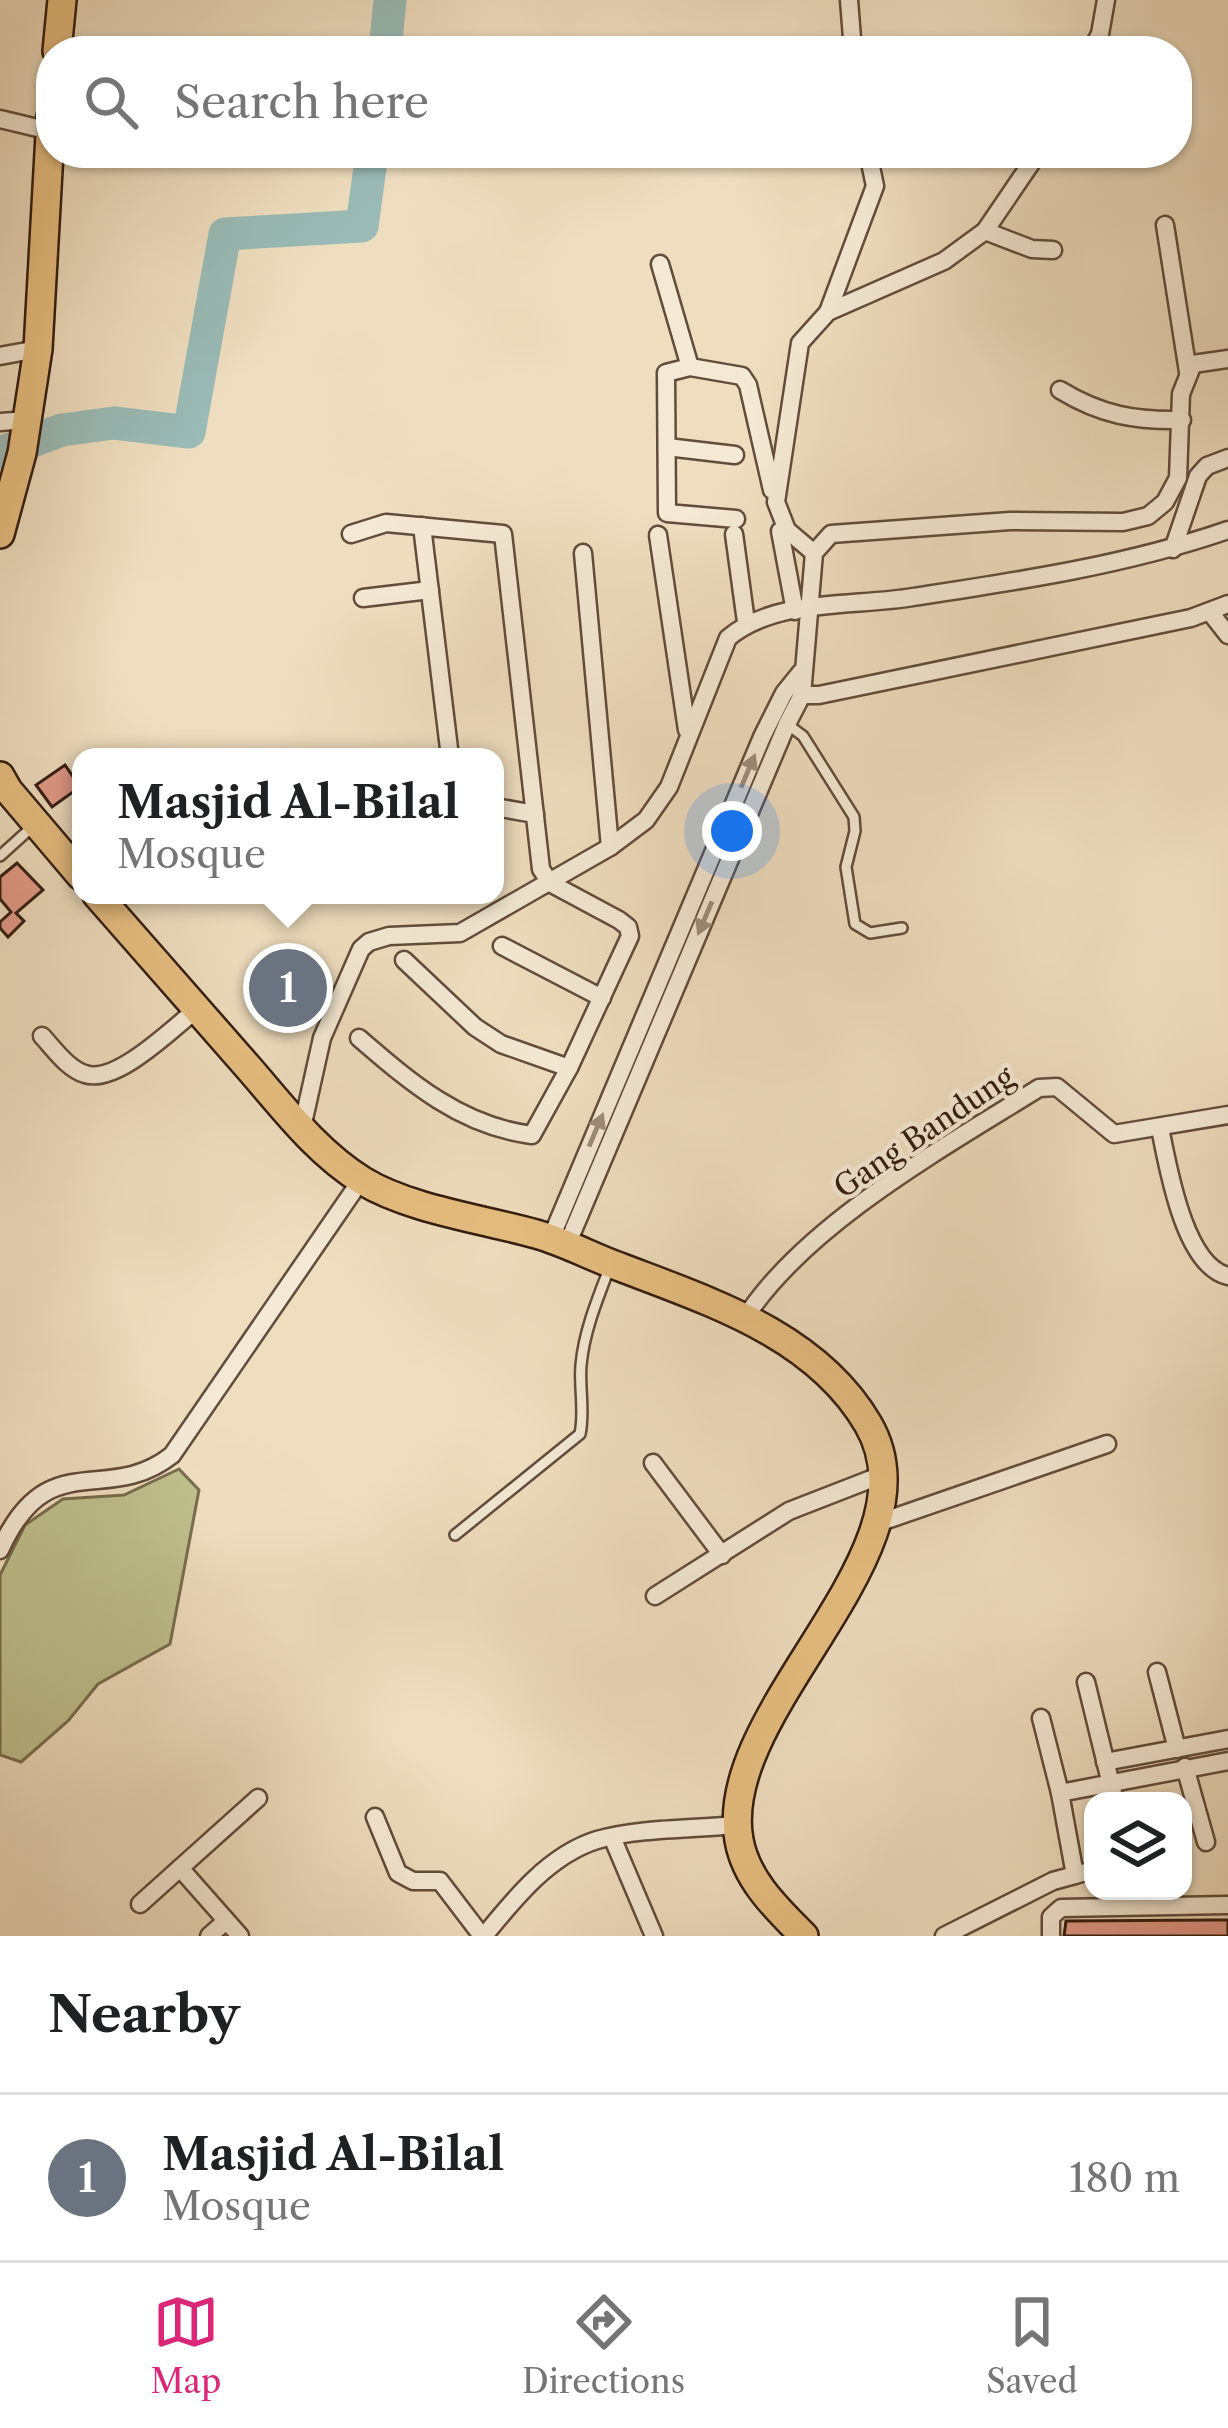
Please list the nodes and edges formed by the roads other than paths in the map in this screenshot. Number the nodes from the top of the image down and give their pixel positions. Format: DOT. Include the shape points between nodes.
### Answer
graph roads {
  1 [pos="62,0"];
  2 [pos="849,0"];
  3 [pos="1106,0"];
  4 [pos="58,36"];
  5 [pos="852,36"];
  6 [pos="1095,36"];
  7 [pos="0,119"];
  8 [pos="36,128"];
  9 [pos="48,168"];
  10 [pos="871,168"];
  11 [pos="1028,168"];
  12 [pos="1165,225"];
  13 [pos="985,231"];
  14 [pos="1054,250"];
  15 [pos="660,264"];
  16 [pos="828,311"];
  17 [pos="38,349"];
  18 [pos="0,356"];
  19 [pos="1228,359"];
  20 [pos="690,367"];
  21 [pos="1188,372"];
  22 [pos="1060,390"];
  23 [pos="1182,420"];
  24 [pos="14,421"];
  25 [pos="667,447"];
  26 [pos="735,455"];
  27 [pos="1228,458"];
  28 [pos="776,502"];
  29 [pos="422,526"];
  30 [pos="1228,530"];
  31 [pos="780,531"];
  32 [pos="0,534"];
  33 [pos="351,534"];
  34 [pos="658,535"];
  35 [pos="1173,550"];
  36 [pos="583,553"];
  37 [pos="814,553"];
  38 [pos="430,590"];
  39 [pos="363,598"];
  40 [pos="1228,604"];
  41 [pos="802,610"];
  42 [pos="1210,612"];
  43 [pos="746,622"];
  44 [pos="1228,635"];
  45 [pos="801,672"];
  46 [pos="802,695"];
  47 [pos="787,724"];
  48 [pos="687,732"];
  49 [pos="449,748"];
  50 [pos="0,776"];
  51 [pos="504,809"];
  52 [pos="535,814"];
  53 [pos="35,824"];
  54 [pos="610,847"];
  55 [pos="0,856"];
  56 [pos="72,866"];
  57 [pos="550,883"];
  58 [pos="106,904"];
  59 [pos="902,928"];
  60 [pos="502,946"];
  61 [pos="404,960"];
  62 [pos="602,998"];
  63 [pos="197,1009"];
  64 [pos="42,1036"];
  65 [pos="359,1038"];
  66 [pos="569,1068"];
  67 [pos="1228,1115"];
  68 [pos="1160,1128"];
  69 [pos="302,1129"];
  70 [pos="362,1180"];
  71 [pos="559,1241"];
  72 [pos="610,1264"];
  73 [pos="1228,1276"];
  74 [pos="745,1318"];
  75 [pos="1107,1444"];
  76 [pos="653,1463"];
  77 [pos="884,1474"];
  78 [pos="878,1523"];
  79 [pos="455,1535"];
  80 [pos="0,1550"];
  81 [pos="722,1555"];
  82 [pos="656,1596"];
  83 [pos="1157,1672"];
  84 [pos="1086,1682"];
  85 [pos="1041,1718"];
  86 [pos="1228,1739"];
  87 [pos="1177,1749"];
  88 [pos="1228,1761"];
  89 [pos="1106,1762"];
  90 [pos="1185,1767"];
  91 [pos="1110,1781"];
  92 [pos="1113,1792"];
  93 [pos="1060,1793"];
  94 [pos="258,1798"];
  95 [pos="375,1816"];
  96 [pos="737,1825"];
  97 [pos="612,1838"];
  98 [pos="1206,1842"];
  99 [pos="180,1868"];
  100 [pos="1084,1873"];
  101 [pos="140,1904"];
  102 [pos="1228,1905"];
  103 [pos="226,1921"];
  104 [pos="209,1936"];
  105 [pos="240,1936"];
  106 [pos="483,1936"];
  107 [pos="654,1936"];
  108 [pos="804,1936"];
  109 [pos="944,1936"];
  110 [pos="1051,1936"];
  1 -- 4 [label="main road"];
  2 -- 5 [label="street"];
  3 -- 6 [label="street"];
  7 -- 8 [label="street"];
  9 -- 17 [label="main road"];
  10 -- 16 [label="street" via="875,186"];
  11 -- 13 [label="street"];
  12 -- 21 [label="street"];
  13 -- 14 [label="street"];
  13 -- 16 [label="street" via="944,261"];
  15 -- 20 [label="street"];
  16 -- 28 [label="street" via="800,343"];
  17 -- 18 [label="street"];
  17 -- 24 [label="main road"];
  19 -- 21 [label="street" via="1201,361"];
  20 -- 25 [label="street" via="666,373"];
  20 -- 28 [label="street" via="733,371 748,385"];
  21 -- 23 [label="street"];
  22 -- 23 [label="street" via="1101,412"];
  23 -- 37 [label="street" via="1178,478 1148,516 831,534"];
  24 -- 32 [label="main road" via="22,453"];
  25 -- 26 [label="street"];
  25 -- 43 [label="street" via="667,513 735,526"];
  27 -- 35 [label="street" via="1198,476"];
  28 -- 37 [label="street" via="787,530"];
  29 -- 33 [label="street" via="386,523"];
  29 -- 38 [label="street"];
  29 -- 52 [label="street" via="503,534"];
  30 -- 35 [label="street"];
  31 -- 41 [label="street"];
  34 -- 48 [label="street"];
  35 -- 41 [label="street"];
  36 -- 54 [label="street"];
  37 -- 41 [label="street"];
  38 -- 39 [label="street"];
  38 -- 49 [label="street"];
  40 -- 42 [label="street"];
  41 -- 43 [label="street"];
  41 -- 45 [label="street"];
  42 -- 44 [label="street"];
  42 -- 46 [label="street"];
  43 -- 48 [label="street" via="728,638"];
  45 -- 46 [label="street"];
  71 -- 45 [label="street, one-way" via="762,736"];
  46 -- 47 [label="street"];
  47 -- 59 [label="lane" via="854,817 845,867 855,924 870,933"];
  47 -- 71 [label="street, one-way"];
  48 -- 54 [label="street" via="658,807"];
  50 -- 53 [label="main road"];
  51 -- 52 [label="street"];
  52 -- 57 [label="street"];
  53 -- 55 [label="lane"];
  53 -- 56 [label="main road"];
  54 -- 57 [label="street"];
  57 -- 62 [label="street" via="628,927"];
  57 -- 69 [label="street" via="460,933 389,936 361,949 322,1038"];
  58 -- 63 [label="main road"];
  60 -- 62 [label="street"];
  61 -- 66 [label="street" via="475,1027"];
  62 -- 66 [label="street"];
  63 -- 64 [label="street" via="120,1070 99,1077 74,1069"];
  63 -- 69 [label="main road"];
  65 -- 66 [label="street" via="448,1108 527,1135 538,1129"];
  67 -- 68 [label="street, Gang Bandung"];
  68 -- 73 [label="street" via="1184,1220 1209,1266"];
  68 -- 74 [label="street, Gang Bandung" via="1114,1134 1058,1087 1039,1088 813,1242 768,1283"];
  69 -- 70 [label="main road"];
  70 -- 71 [label="main road"];
  70 -- 80 [label="street" via="172,1455 150,1471 46,1491 27,1503"];
  71 -- 72 [label="main road"];
  72 -- 74 [label="main road"];
  72 -- 79 [label="lane" via="580,1368 580,1434"];
  74 -- 77 [label="main road" via="837,1384 878,1442"];
  75 -- 78 [label="street"];
  76 -- 81 [label="street"];
  77 -- 78 [label="main road"];
  77 -- 81 [label="street" via="789,1511"];
  78 -- 96 [label="main road" via="760,1741"];
  81 -- 82 [label="street"];
  83 -- 87 [label="street"];
  84 -- 89 [label="street"];
  85 -- 93 [label="street"];
  86 -- 87 [label="street"];
  87 -- 89 [label="street"];
  88 -- 90 [label="street"];
  89 -- 91 [label="street"];
  90 -- 91 [label="street"];
  90 -- 98 [label="street"];
  91 -- 92 [label="street"];
  91 -- 93 [label="street"];
  93 -- 100 [label="street"];
  94 -- 99 [label="street"];
  95 -- 106 [label="street" via="398,1874 440,1881"];
  96 -- 97 [label="street"];
  96 -- 108 [label="main road" via="751,1874"];
  97 -- 106 [label="street" via="543,1872"];
  97 -- 107 [label="street"];
  99 -- 101 [label="street"];
  99 -- 103 [label="street"];
  100 -- 109 [label="street"];
  102 -- 110 [label="street" via="1060,1908"];
  103 -- 104 [label="street"];
  103 -- 105 [label="street"];
}
